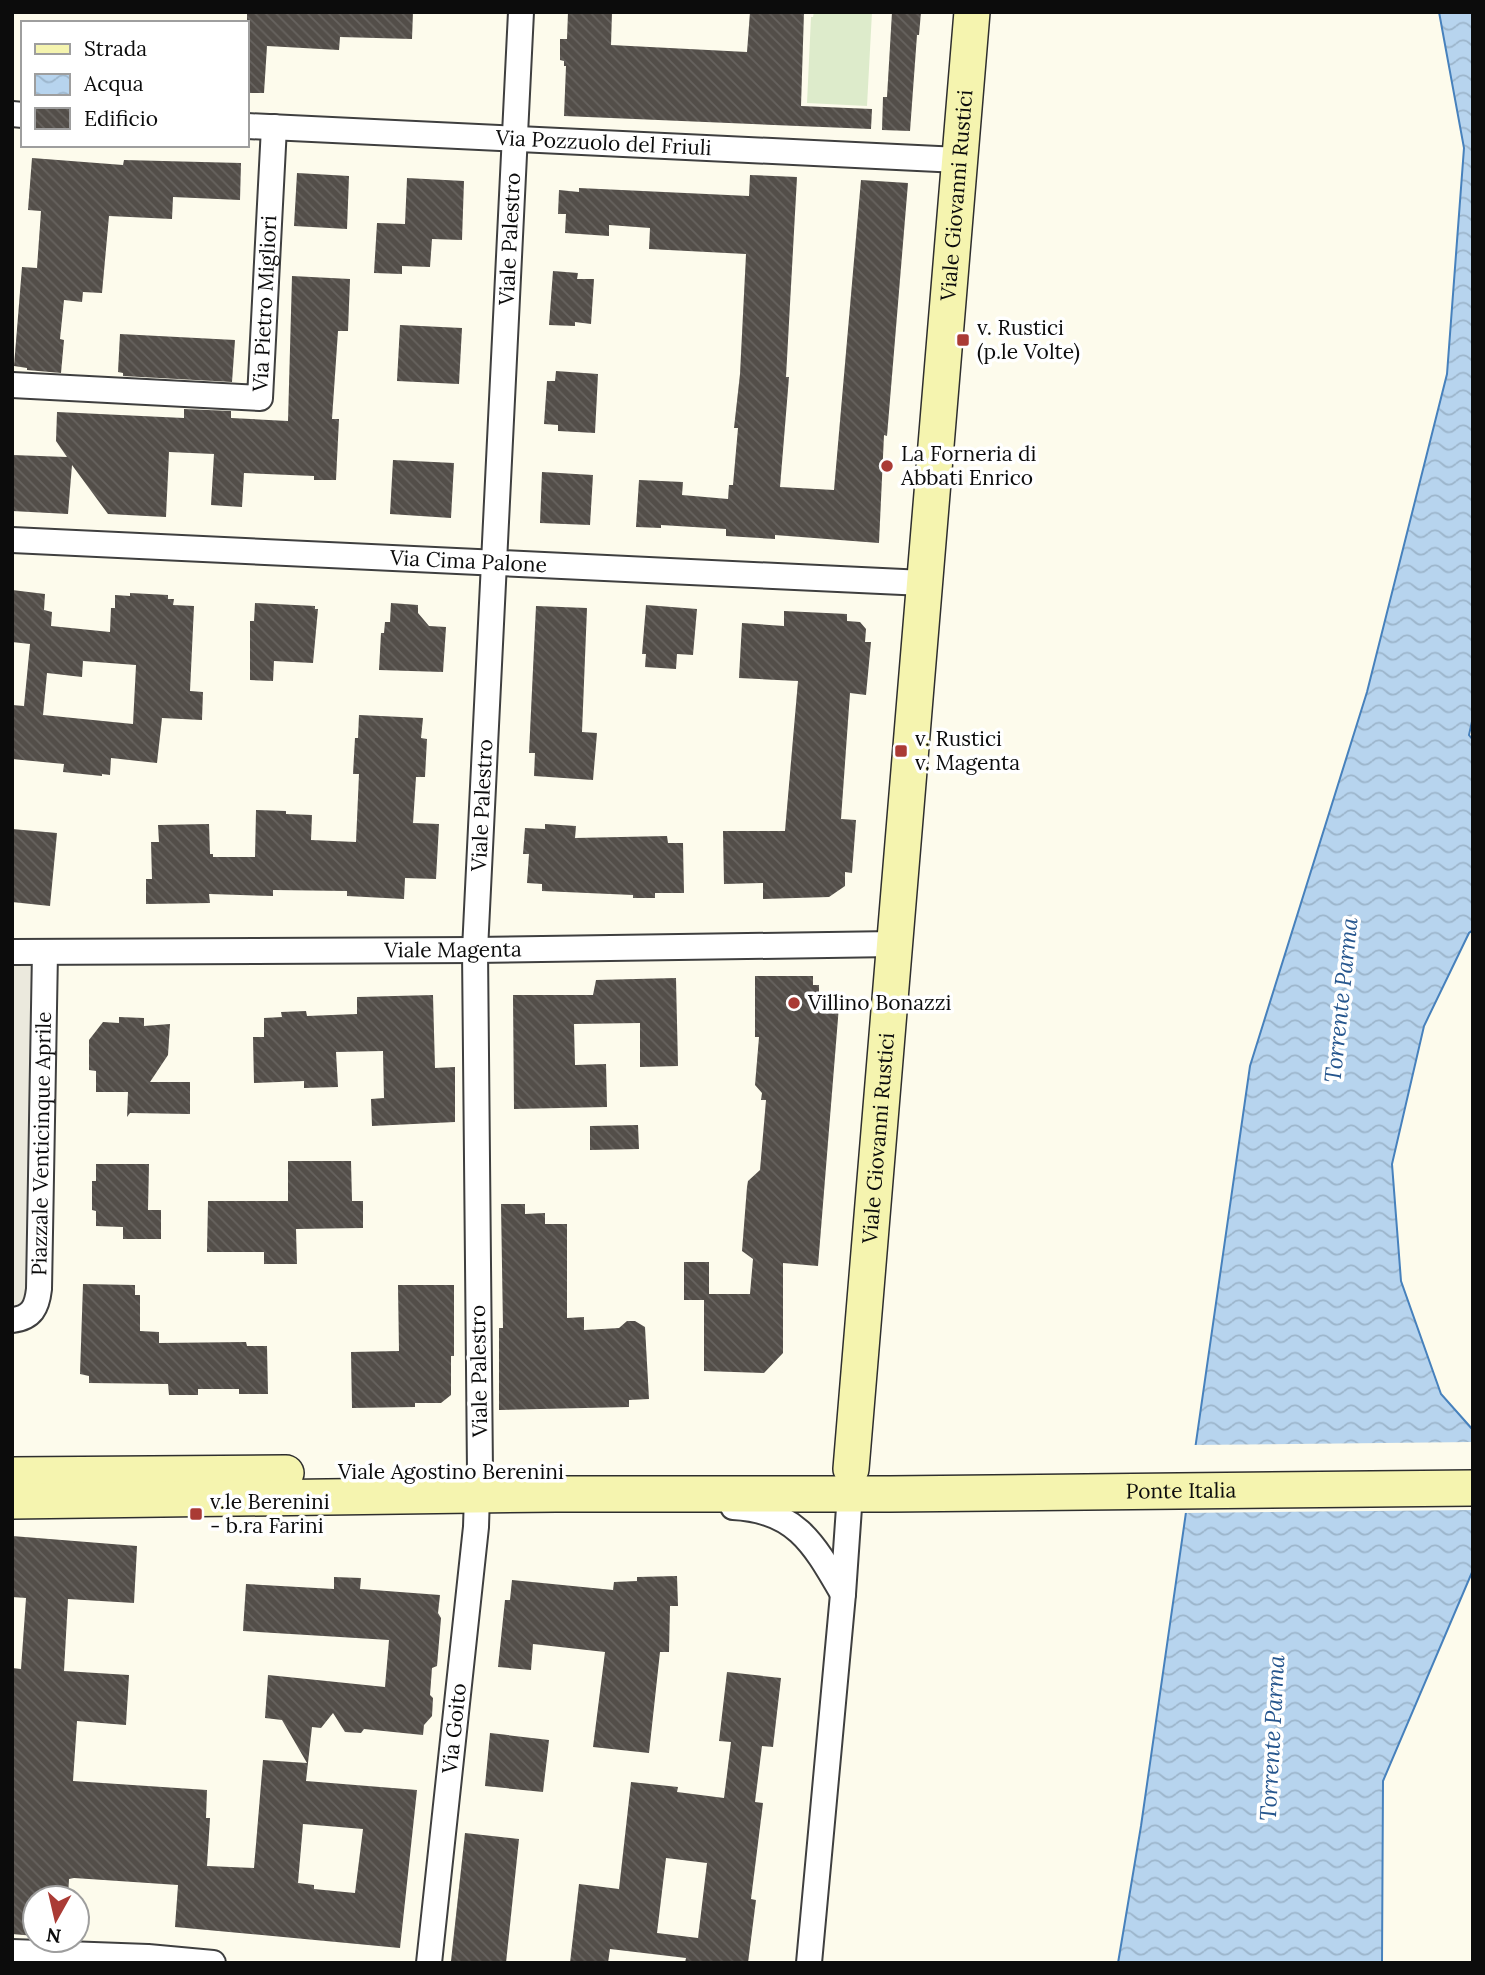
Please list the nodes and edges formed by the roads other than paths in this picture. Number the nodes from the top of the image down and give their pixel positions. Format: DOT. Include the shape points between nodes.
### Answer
graph roads {
  1 [pos="521,12"];
  2 [pos="972,12"];
  3 [pos="248,126"];
  4 [pos="274,127"];
  5 [pos="514,138"];
  6 [pos="959,160"];
  7 [pos="12,386"];
  8 [pos="12,540"];
  9 [pos="495,563"];
  10 [pos="924,583"];
  11 [pos="894,944"];
  12 [pos="475,950"];
  13 [pos="12,952"];
  14 [pos="45,952"];
  15 [pos="12,1320"];
  16 [pos="1473,1464"];
  17 [pos="12,1475"];
  18 [pos="850,1481"];
  19 [pos="891,1482"];
  20 [pos="479,1483"];
  21 [pos="1473,1488"];
  22 [pos="556,1493"];
  23 [pos="12,1501"];
  24 [pos="843,1594"];
  25 [pos="12,1952"];
  26 [pos="213,1963"];
  27 [pos="429,1963"];
  28 [pos="809,1963"];
  1 -- 5 [label="street, Viale Palestro"];
  2 -- 6 [label="main road, Viale Giovanni Rustici"];
  3 -- 4 [label="street, Via Pozzuolo del Friuli"];
  4 -- 5 [label="street, Via Pozzuolo del Friuli"];
  4 -- 7 [label="street, Via Pietro Migliori" via="260,398"];
  5 -- 6 [label="street, Via Pozzuolo del Friuli"];
  5 -- 9 [label="street, Viale Palestro"];
  6 -- 10 [label="main road, Viale Giovanni Rustici"];
  8 -- 9 [label="street, Via Cima Palone"];
  9 -- 10 [label="street, Via Cima Palone"];
  9 -- 12 [label="street, Viale Palestro"];
  10 -- 11 [label="main road, Viale Giovanni Rustici"];
  11 -- 12 [label="street, Viale Magenta"];
  11 -- 18 [label="main road, Viale Giovanni Rustici"];
  12 -- 14 [label="street, Viale Magenta"];
  12 -- 20 [label="street, Viale Palestro"];
  13 -- 14 [label="street, Viale Magenta"];
  14 -- 15 [label="street, Piazzale Venticinque Aprile" via="39,1289 30,1315"];
  16 -- 19 [label="main road, Ponte Italia"];
  17 -- 20 [label="main road, Viale Agostino Berenini"];
  18 -- 19 [label="main road, Viale Agostino Berenini"];
  18 -- 20 [label="main road, Viale Agostino Berenini"];
  18 -- 22 [label="main road, Viale Agostino Berenini"];
  18 -- 24 [label="street"];
  19 -- 21 [label="main road, Ponte Italia"];
  20 -- 22 [label="main road, Viale Agostino Berenini"];
  20 -- 23 [label="main road, Viale Agostino Berenini"];
  20 -- 27 [label="street, Via Goito"];
  22 -- 24 [label="street" via="654,1508 743,1507 776,1515 814,1546"];
  24 -- 28 [label="street"];
  25 -- 26 [label="street"];
}
